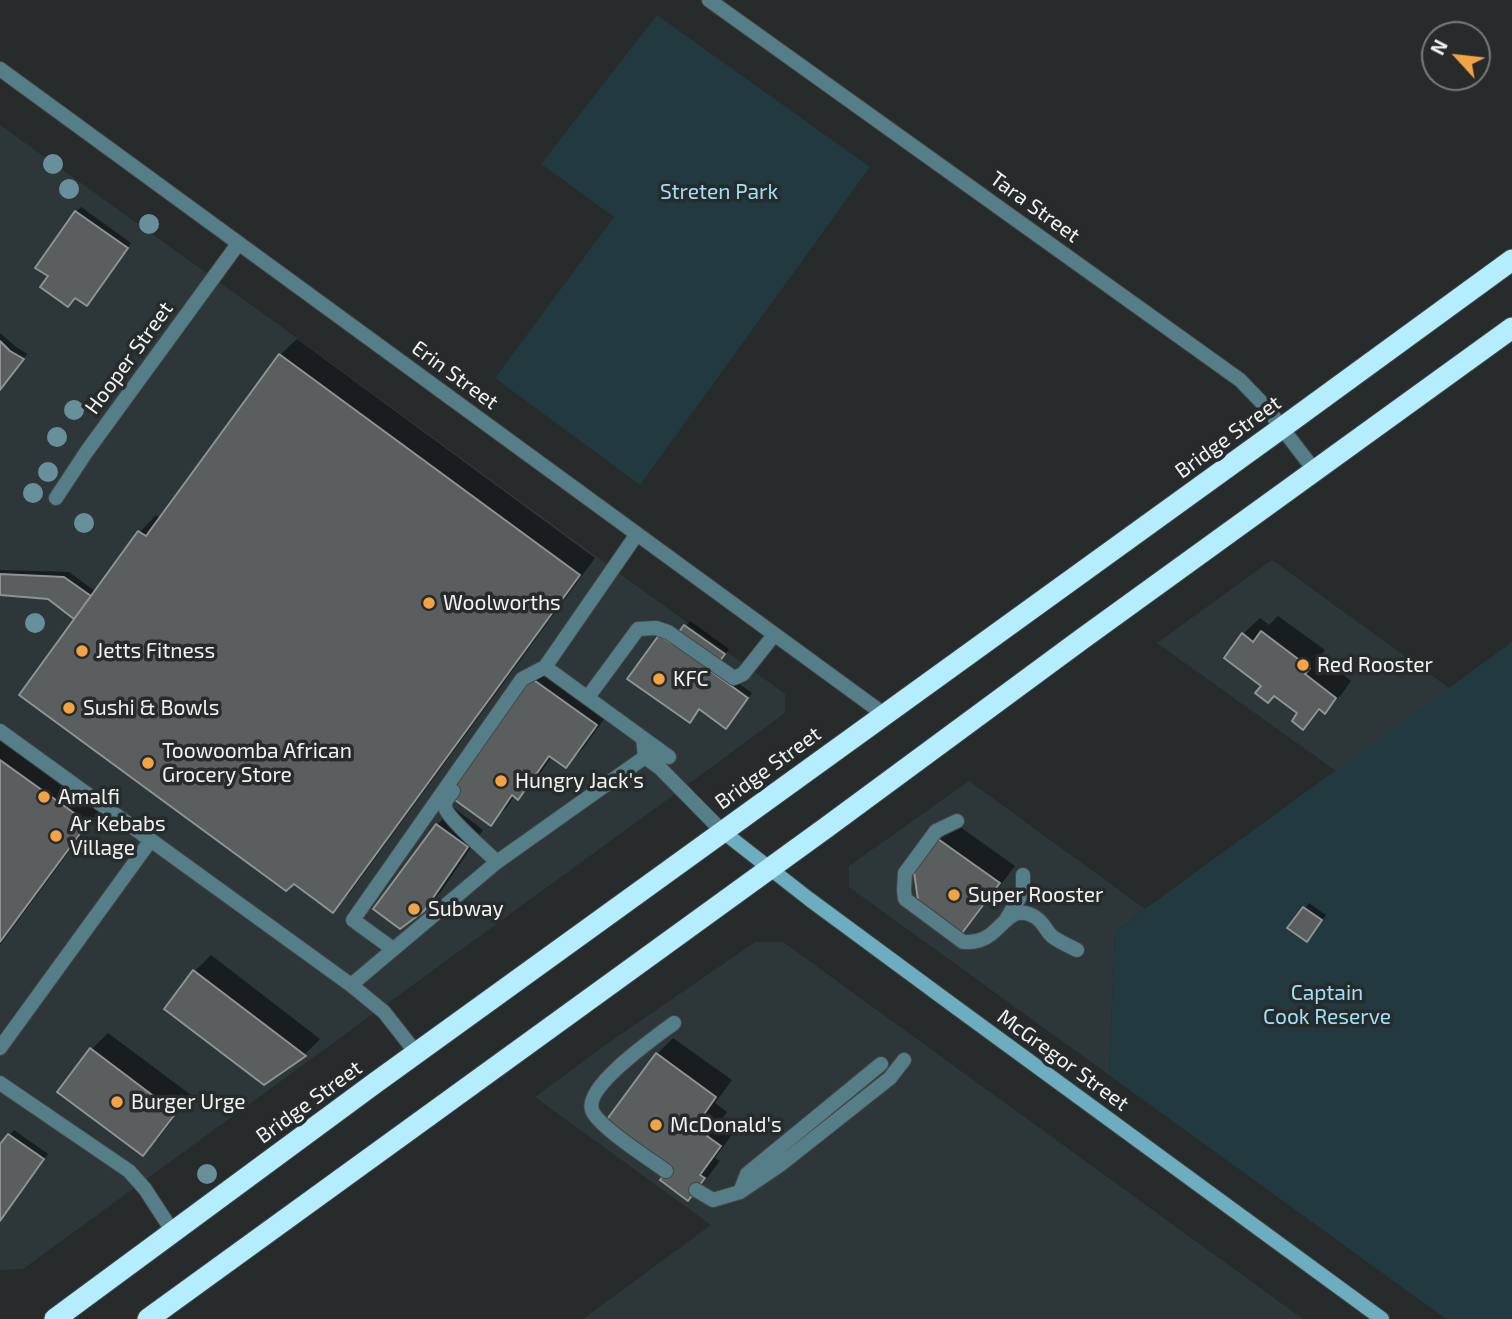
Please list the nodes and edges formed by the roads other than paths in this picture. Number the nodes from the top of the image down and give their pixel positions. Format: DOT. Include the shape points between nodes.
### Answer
graph roads {
  1 [pos="709,0"];
  2 [pos="0,69"];
  3 [pos="238,244"];
  4 [pos="1512,260"];
  5 [pos="1512,328"];
  6 [pos="1283,428"];
  7 [pos="1315,471"];
  8 [pos="56,498"];
  9 [pos="637,534"];
  10 [pos="774,635"];
  11 [pos="545,667"];
  12 [pos="587,697"];
  13 [pos="885,715"];
  14 [pos="0,731"];
  15 [pos="643,739"];
  16 [pos="645,757"];
  17 [pos="669,757"];
  18 [pos="957,821"];
  19 [pos="722,831"];
  20 [pos="151,840"];
  21 [pos="497,862"];
  22 [pos="770,869"];
  23 [pos="1023,875"];
  24 [pos="1006,919"];
  25 [pos="393,949"];
  26 [pos="1077,950"];
  27 [pos="351,985"];
  28 [pos="674,1023"];
  29 [pos="0,1048"];
  30 [pos="417,1054"];
  31 [pos="904,1060"];
  32 [pos="881,1064"];
  33 [pos="0,1083"];
  34 [pos="666,1171"];
  35 [pos="696,1190"];
  36 [pos="740,1192"];
  37 [pos="173,1232"];
  38 [pos="55,1319"];
  39 [pos="148,1319"];
  40 [pos="1382,1319"];
  1 -- 6 [label="street, Tara Street" via="1240,380"];
  2 -- 3 [label="street, Erin Street"];
  3 -- 8 [label="street, Hooper Street"];
  3 -- 9 [label="street, Erin Street"];
  4 -- 6 [label="highway, Bridge Street"];
  5 -- 7 [label="highway"];
  6 -- 7 [label="street, Tara Street"];
  6 -- 13 [label="highway, Bridge Street"];
  7 -- 22 [label="highway"];
  9 -- 10 [label="street, Erin Street"];
  9 -- 11 [label="street"];
  10 -- 12 [label="street" via="743,674 734,678 668,632 638,629"];
  10 -- 13 [label="street, Erin Street"];
  11 -- 12 [label="street"];
  11 -- 21 [label="street" via="446,801 451,817"];
  11 -- 25 [label="street" via="522,679 353,920"];
  12 -- 15 [label="street"];
  13 -- 19 [label="highway, Bridge Street"];
  14 -- 20 [label="street"];
  15 -- 16 [label="street"];
  15 -- 17 [label="street"];
  16 -- 19 [label="street"];
  16 -- 21 [label="street"];
  18 -- 24 [label="street" via="936,831 905,873 905,899 963,942 984,939"];
  19 -- 22 [label="street, McGregor Street"];
  19 -- 30 [label="highway, Bridge Street"];
  20 -- 27 [label="street"];
  20 -- 29 [label="street"];
  21 -- 25 [label="street"];
  22 -- 39 [label="highway"];
  22 -- 40 [label="street, McGregor Street"];
  23 -- 24 [label="street" via="1023,892"];
  24 -- 26 [label="street" via="1026,913 1044,924 1051,936"];
  25 -- 27 [label="street"];
  27 -- 30 [label="street" via="384,1012"];
  28 -- 34 [label="street" via="606,1078 592,1098 592,1110 600,1122"];
  30 -- 37 [label="highway, Bridge Street"];
  31 -- 36 [label="street" via="890,1078"];
  32 -- 36 [label="street" via="747,1174"];
  33 -- 37 [label="street" via="129,1171"];
  35 -- 36 [label="street" via="713,1200"];
  37 -- 38 [label="highway, Bridge Street"];
}
